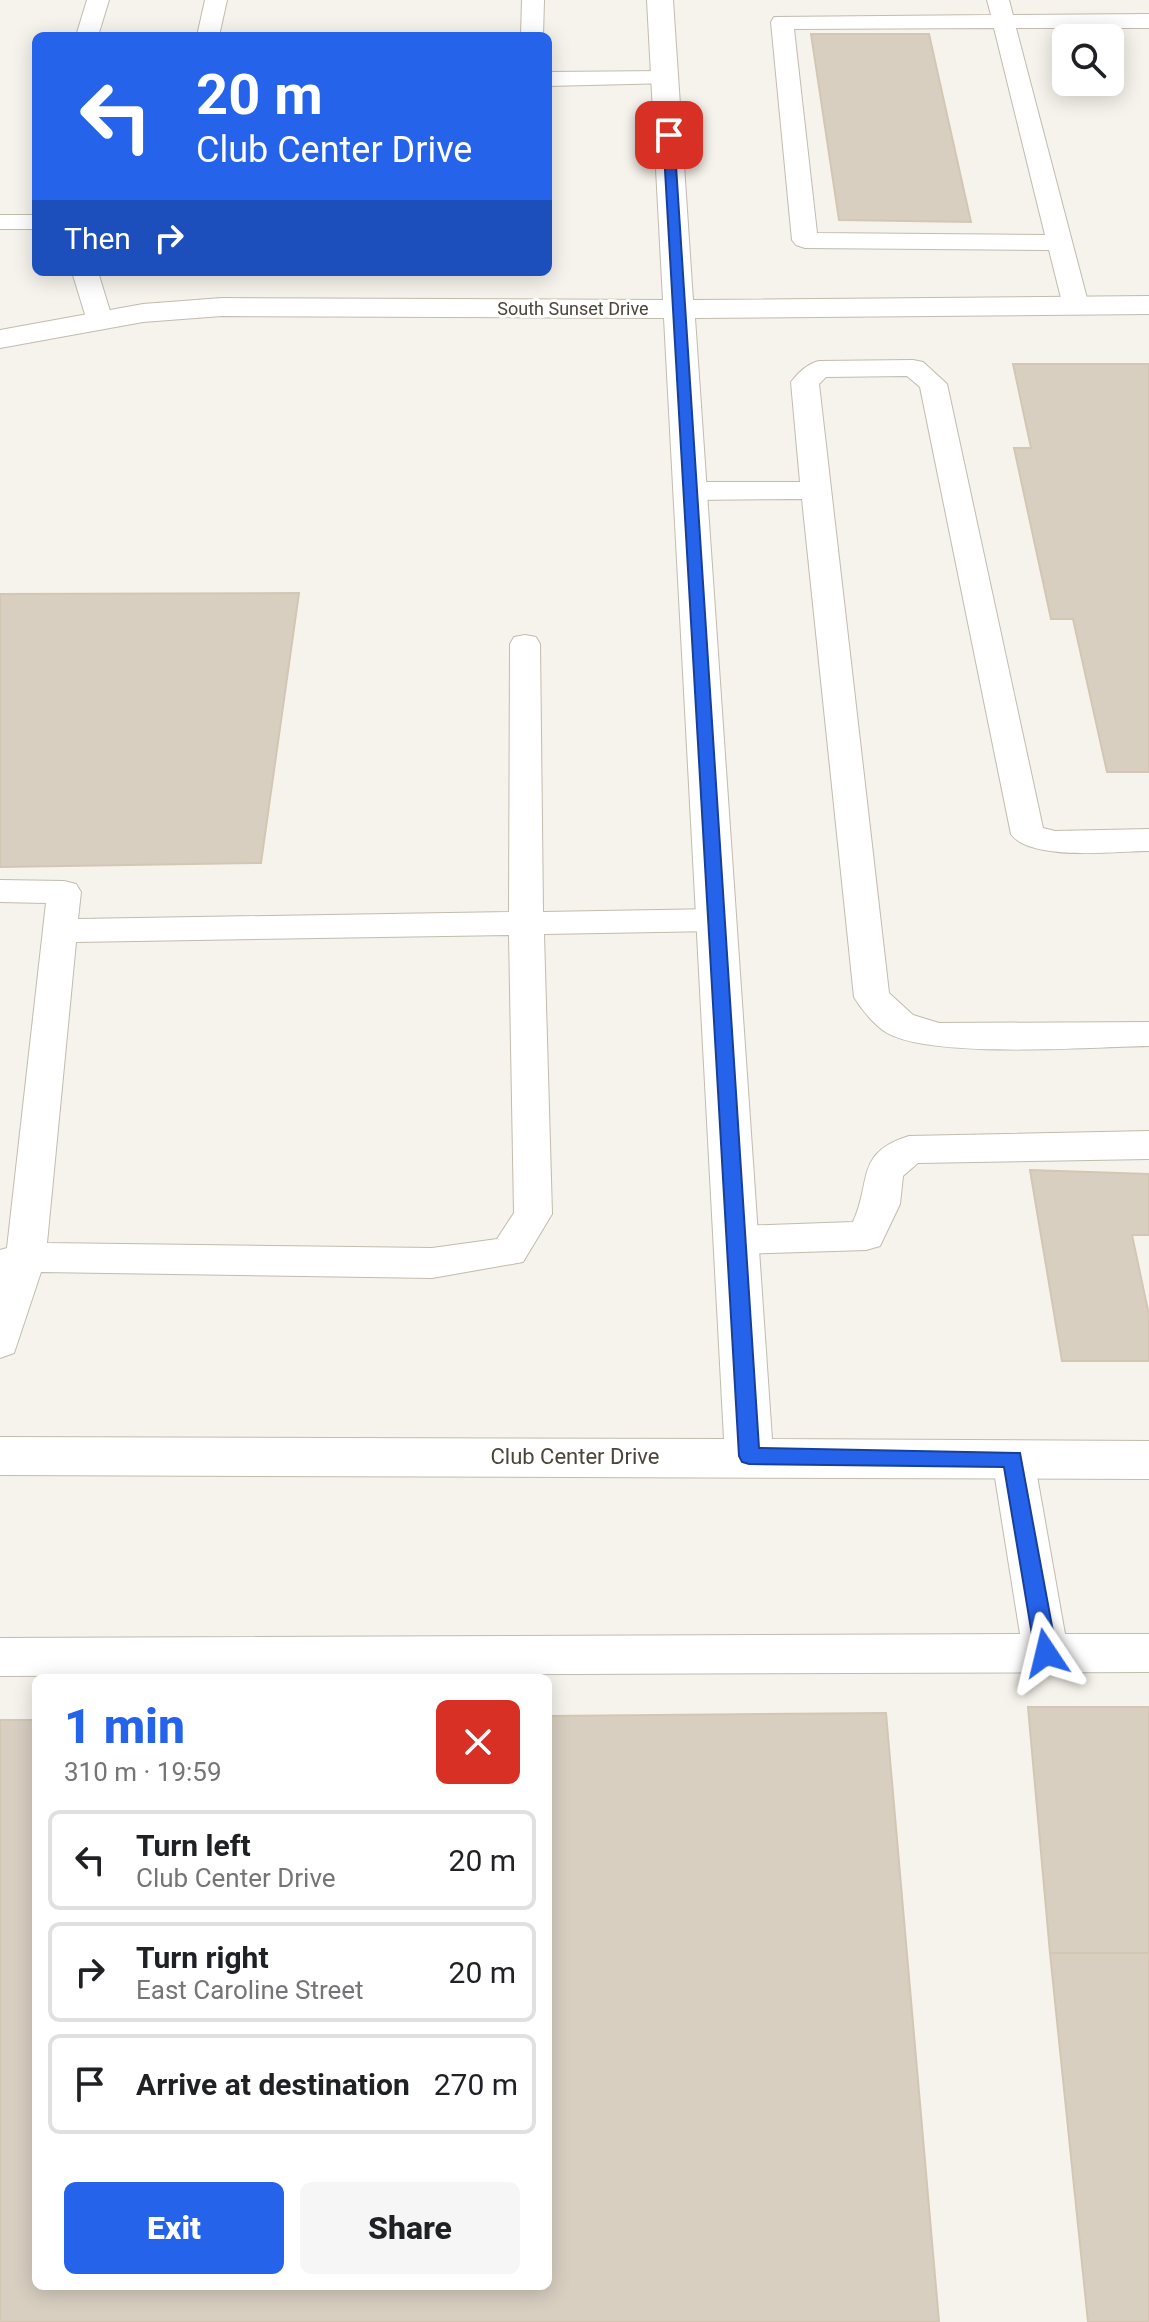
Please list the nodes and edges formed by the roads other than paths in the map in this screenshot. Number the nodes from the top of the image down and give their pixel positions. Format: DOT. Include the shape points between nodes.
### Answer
graph roads {
  1 [pos="98,0"];
  2 [pos="216,0"];
  3 [pos="533,0"];
  4 [pos="660,0"];
  5 [pos="1001,10"];
  6 [pos="1138,14"];
  7 [pos="88,32"];
  8 [pos="209,32"];
  9 [pos="532,32"];
  10 [pos="665,78"];
  11 [pos="552,79"];
  12 [pos="0,222"];
  13 [pos="32,222"];
  14 [pos="1060,243"];
  15 [pos="86,276"];
  16 [pos="1149,305"];
  17 [pos="1076,306"];
  18 [pos="679,309"];
  19 [pos="100,321"];
  20 [pos="0,339"];
  21 [pos="815,490"];
  22 [pos="690,491"];
  23 [pos="525,644"];
  24 [pos="1149,840"];
  25 [pos="0,891"];
  26 [pos="716,920"];
  27 [pos="526,923"];
  28 [pos="60,931"];
  29 [pos="1149,1034"];
  30 [pos="1149,1145"];
  31 [pos="737,1240"];
  32 [pos="13,1261"];
  33 [pos="0,1342"];
  34 [pos="0,1456"];
  35 [pos="749,1456"];
  36 [pos="1013,1459"];
  37 [pos="1149,1460"];
  38 [pos="1046,1653"];
  39 [pos="1149,1653"];
  40 [pos="0,1657"];
  1 -- 7 [label="lane"];
  2 -- 8 [label="lane"];
  3 -- 9 [label="lane"];
  4 -- 10 [label="street"];
  5 -- 6 [label="lane"];
  5 -- 14 [label="lane"];
  5 -- 14 [label="lane" via="782,22 805,240"];
  10 -- 11 [label="lane"];
  10 -- 18 [label="street"];
  12 -- 13 [label="lane"];
  14 -- 17 [label="lane"];
  15 -- 19 [label="lane"];
  16 -- 17 [label="street, South Sunset Drive"];
  17 -- 18 [label="street, South Sunset Drive"];
  18 -- 19 [label="street, South Sunset Drive" via="222,307"];
  18 -- 22 [label="street"];
  19 -- 20 [label="street, South Sunset Drive"];
  21 -- 22 [label="lane"];
  21 -- 24 [label="lane" via="805,382 819,369 913,368 933,384 1028,834 1053,842"];
  21 -- 29 [label="lane" via="872,997 900,1024 939,1035"];
  22 -- 26 [label="street"];
  23 -- 27 [label="lane"];
  25 -- 28 [label="lane" via="64,892"];
  26 -- 27 [label="lane"];
  26 -- 31 [label="street"];
  27 -- 28 [label="lane"];
  27 -- 32 [label="lane" via="533,1214 509,1252 432,1263"];
  28 -- 32 [label="lane"];
  30 -- 31 [label="lane" via="909,1150 884,1170 881,1204 866,1236"];
  31 -- 35 [label="street"];
  32 -- 33 [label="lane"];
  34 -- 35 [label="street, Club Center Drive"];
  35 -- 36 [label="street, Club Center Drive"];
  36 -- 37 [label="street, Club Center Drive"];
  36 -- 38 [label="lane"];
  38 -- 39 [label="lane"];
  38 -- 40 [label="lane"];
}
